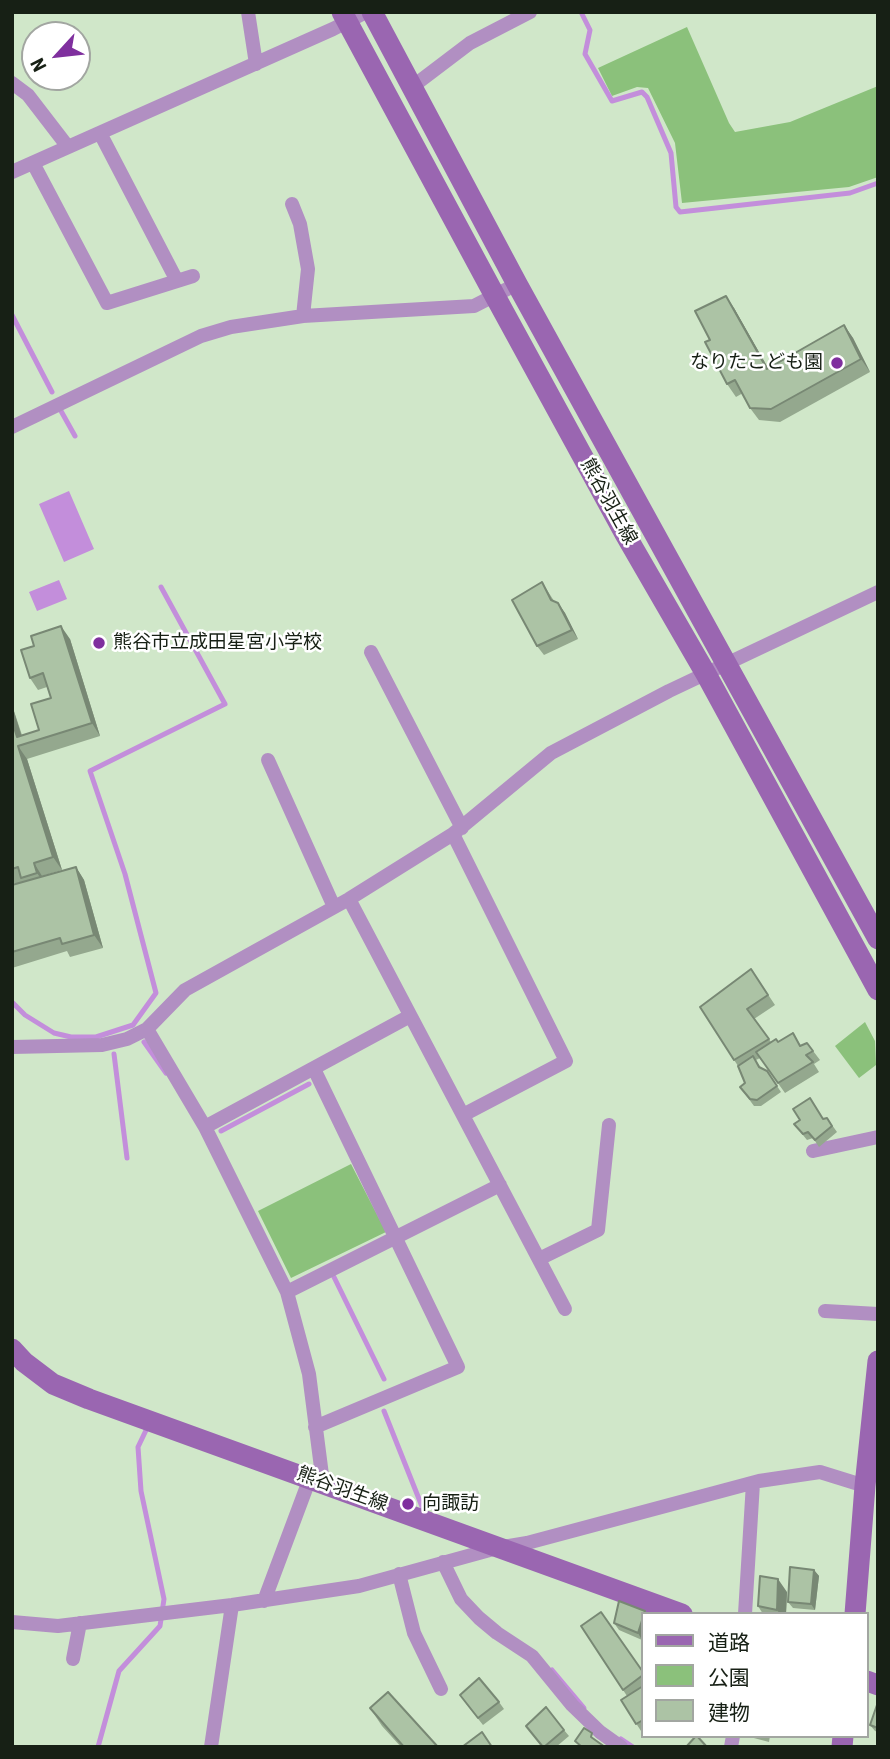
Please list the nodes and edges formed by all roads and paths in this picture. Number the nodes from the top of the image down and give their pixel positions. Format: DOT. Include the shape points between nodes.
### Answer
graph roads {
  1 [pos="248,12"];
  2 [pos="372,12"];
  3 [pos="530,12"];
  4 [pos="352,16"];
  5 [pos="256,64"];
  6 [pos="12,83"];
  7 [pos="412,87"];
  8 [pos="100,133"];
  9 [pos="68,147"];
  10 [pos="33,163"];
  11 [pos="12,172"];
  12 [pos="292,204"];
  13 [pos="192,276"];
  14 [pos="176,279"];
  15 [pos="517,284"];
  16 [pos="495,296"];
  17 [pos="303,316"];
  18 [pos="12,427"];
  19 [pos="878,592"];
  20 [pos="372,652"];
  21 [pos="727,664"];
  22 [pos="706,674"];
  23 [pos="268,760"];
  24 [pos="458,831"];
  25 [pos="852,892"];
  26 [pos="349,900"];
  27 [pos="878,902"];
  28 [pos="334,907"];
  29 [pos="878,939"];
  30 [pos="878,990"];
  31 [pos="410,1016"];
  32 [pos="147,1029"];
  33 [pos="12,1046"];
  34 [pos="314,1069"];
  35 [pos="463,1115"];
  36 [pos="609,1125"];
  37 [pos="205,1126"];
  38 [pos="878,1138"];
  39 [pos="813,1151"];
  40 [pos="500,1185"];
  41 [pos="397,1237"];
  42 [pos="539,1259"];
  43 [pos="287,1292"];
  44 [pos="565,1309"];
  45 [pos="825,1311"];
  46 [pos="878,1314"];
  47 [pos="12,1349"];
  48 [pos="878,1361"];
  49 [pos="315,1427"];
  50 [pos="873,1448"];
  51 [pos="317,1480"];
  52 [pos="753,1483"];
  53 [pos="864,1486"];
  54 [pos="497,1548"];
  55 [pos="443,1562"];
  56 [pos="399,1574"];
  57 [pos="264,1601"];
  58 [pos="232,1605"];
  59 [pos="676,1612"];
  60 [pos="745,1612"];
  61 [pos="855,1612"];
  62 [pos="12,1622"];
  63 [pos="80,1623"];
  64 [pos="73,1659"];
  65 [pos="441,1689"];
  66 [pos="211,1747"];
  67 [pos="621,1747"];
  1 -- 5 [label="street"];
  2 -- 7 [label="main road, 熊谷羽生線"];
  3 -- 7 [label="street" via="470,43"];
  4 -- 5 [label="street"];
  4 -- 16 [label="main road, 熊谷羽生線"];
  5 -- 8 [label="street"];
  6 -- 9 [label="street"];
  7 -- 15 [label="main road, 熊谷羽生線"];
  8 -- 9 [label="street"];
  8 -- 14 [label="street"];
  9 -- 10 [label="street"];
  10 -- 11 [label="street"];
  10 -- 14 [label="street" via="107,303"];
  12 -- 17 [label="street" via="308,269"];
  13 -- 14 [label="street"];
  15 -- 16 [label="street"];
  15 -- 21 [label="main road, 熊谷羽生線"];
  16 -- 17 [label="street" via="474,306"];
  16 -- 22 [label="main road, 熊谷羽生線"];
  17 -- 18 [label="street" via="201,336"];
  19 -- 21 [label="street"];
  20 -- 24 [label="street"];
  21 -- 22 [label="street"];
  21 -- 25 [label="main road, 熊谷羽生線"];
  22 -- 24 [label="street" via="551,752"];
  22 -- 30 [label="main road, 熊谷羽生線"];
  23 -- 28 [label="street"];
  24 -- 26 [label="street"];
  24 -- 35 [label="street" via="566,1061"];
  25 -- 27 [label="main road" via="867,902"];
  25 -- 29 [label="main road, 熊谷羽生線"];
  26 -- 28 [label="street"];
  26 -- 31 [label="street"];
  28 -- 32 [label="street" via="185,990"];
  31 -- 34 [label="street"];
  31 -- 35 [label="street"];
  32 -- 33 [label="street" via="102,1045"];
  32 -- 37 [label="street"];
  34 -- 37 [label="street"];
  34 -- 41 [label="street"];
  35 -- 40 [label="street"];
  36 -- 42 [label="street" via="598,1230"];
  37 -- 43 [label="street"];
  38 -- 39 [label="street"];
  40 -- 41 [label="street"];
  40 -- 42 [label="street"];
  41 -- 43 [label="street"];
  41 -- 49 [label="street" via="458,1367"];
  42 -- 44 [label="street"];
  43 -- 49 [label="street" via="309,1374"];
  45 -- 46 [label="street"];
  47 -- 51 [label="main road, 熊谷羽生線" via="53,1384"];
  48 -- 50 [label="main road"];
  49 -- 51 [label="street"];
  50 -- 53 [label="main road"];
  51 -- 54 [label="main road, 熊谷羽生線"];
  51 -- 57 [label="street"];
  52 -- 53 [label="street" via="820,1472"];
  52 -- 54 [label="street"];
  52 -- 60 [label="street"];
  53 -- 61 [label="main road"];
  54 -- 55 [label="street"];
  54 -- 59 [label="main road, 熊谷羽生線"];
  55 -- 56 [label="street"];
  55 -- 67 [label="street" via="461,1599 479,1618 533,1656 572,1704"];
  56 -- 57 [label="street" via="359,1586"];
  56 -- 65 [label="street" via="414,1633"];
  57 -- 58 [label="street"];
  58 -- 63 [label="street"];
  58 -- 66 [label="street"];
  62 -- 63 [label="street"];
  63 -- 64 [label="street"];
}
